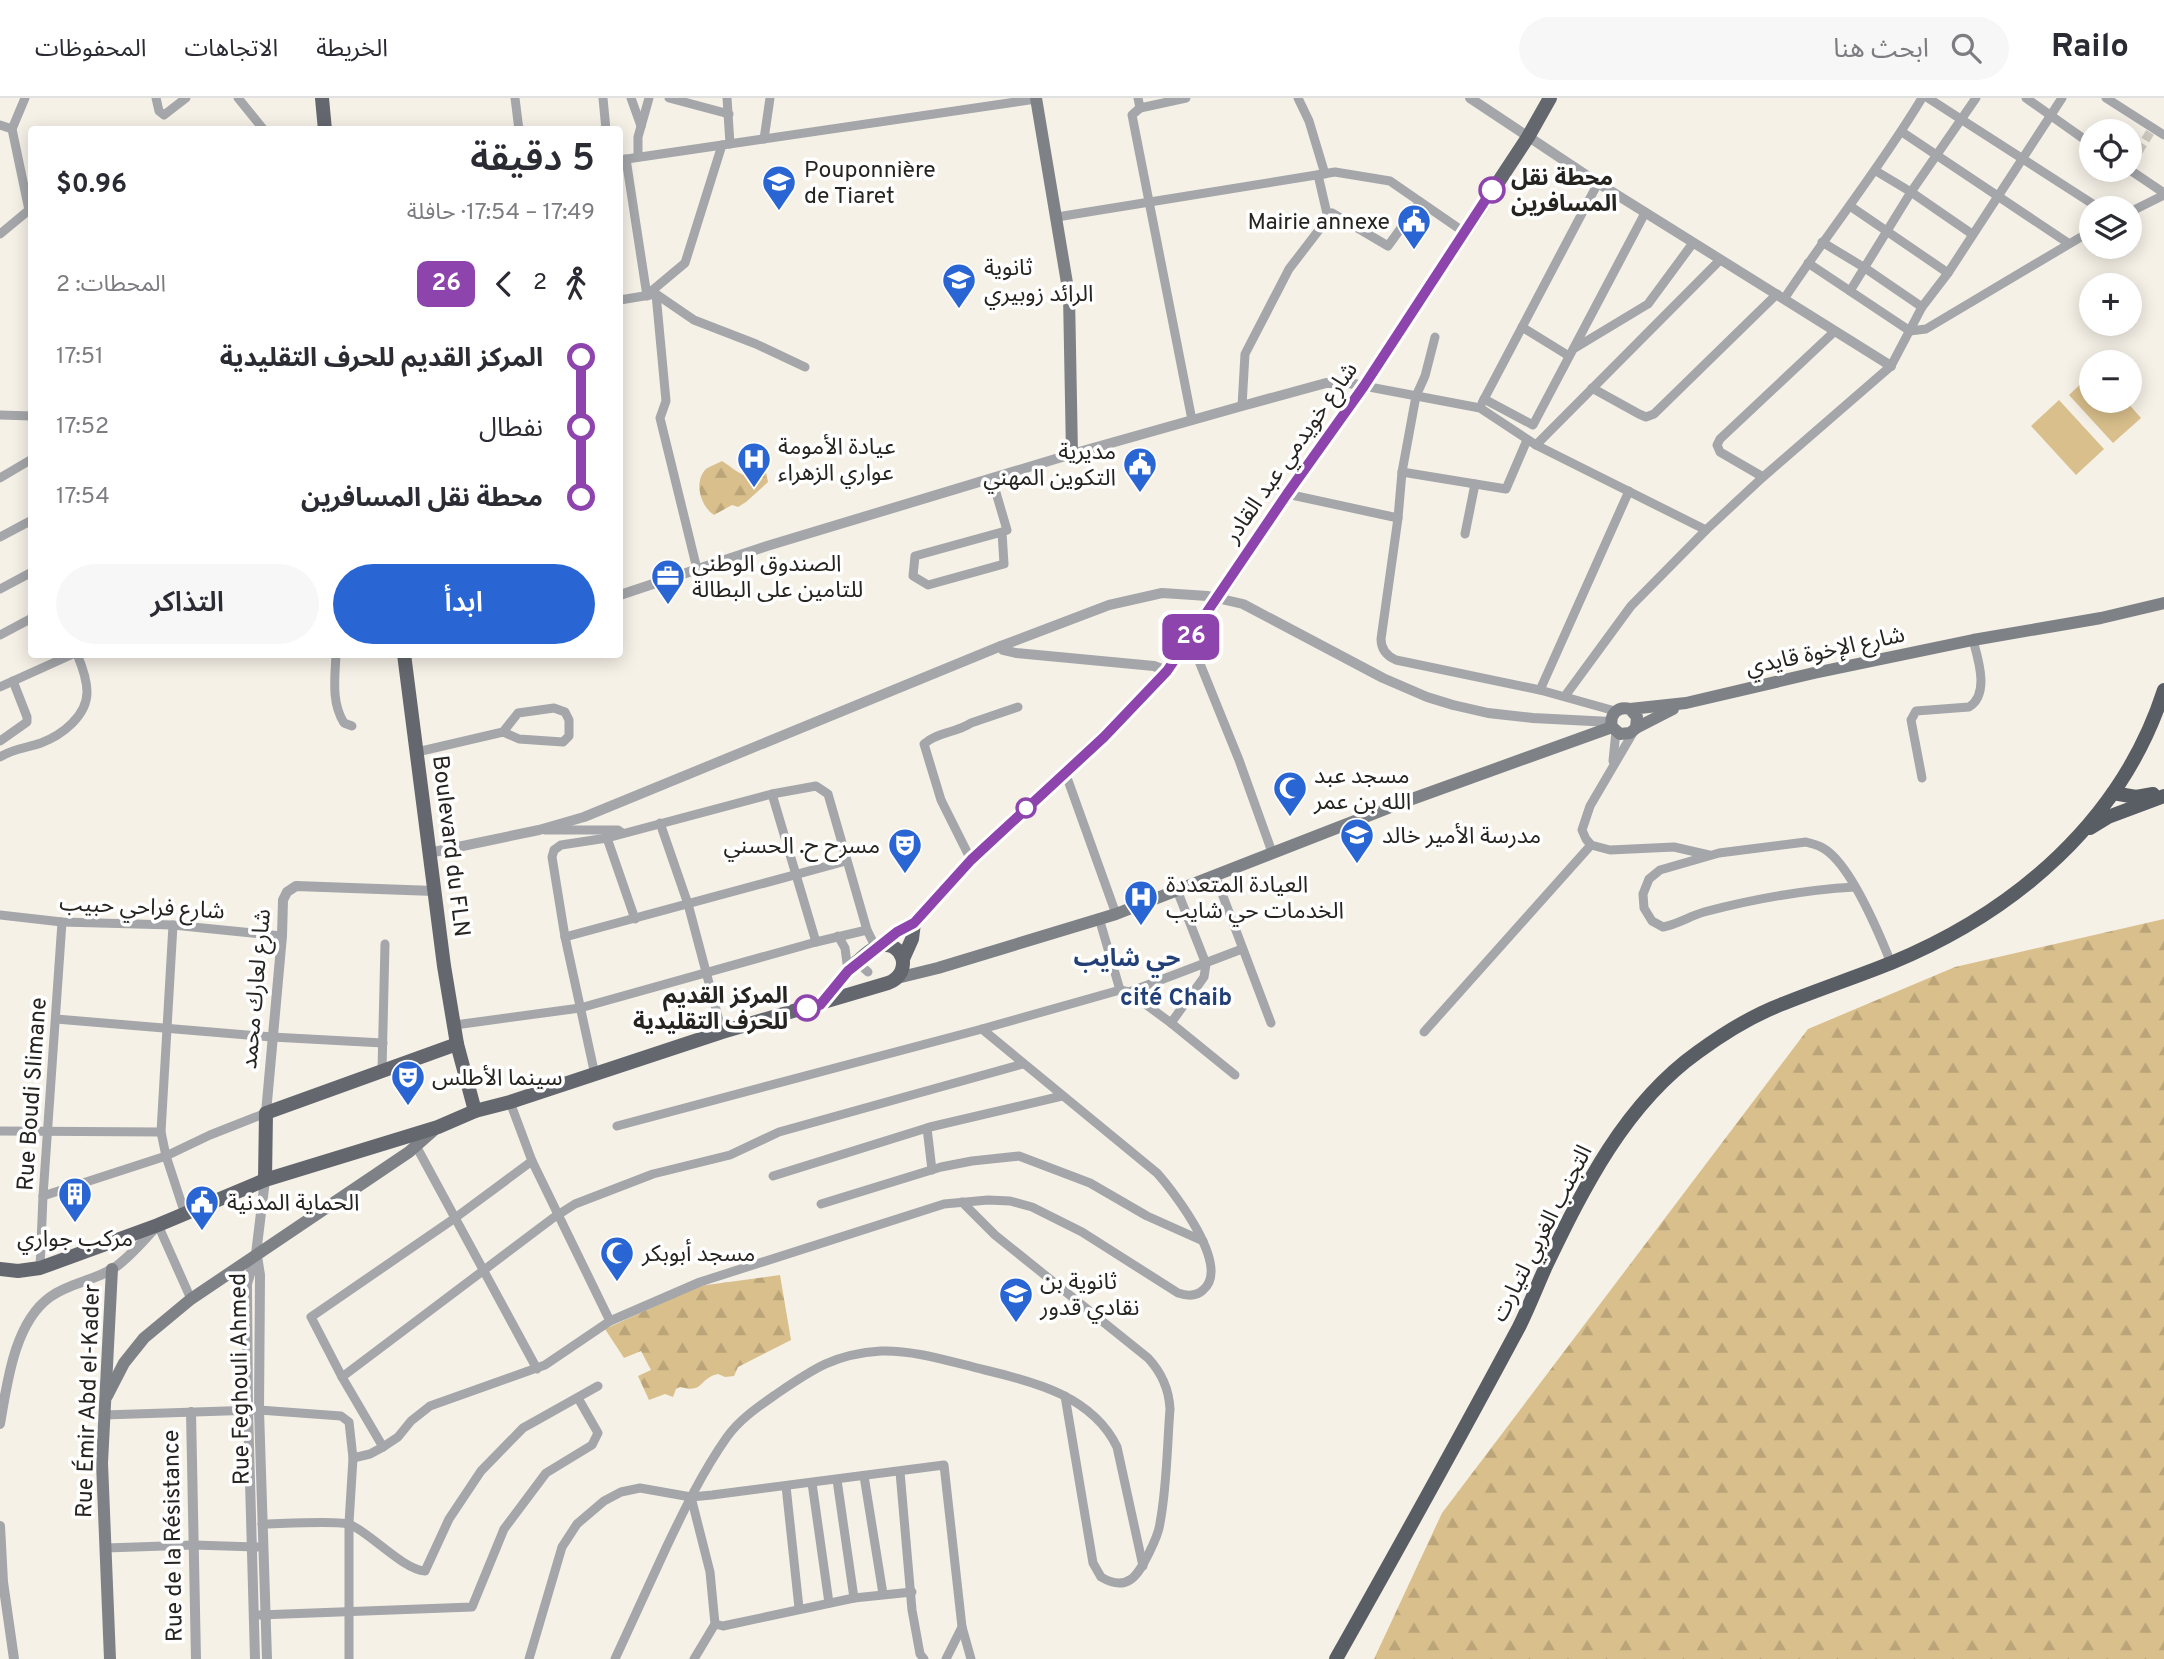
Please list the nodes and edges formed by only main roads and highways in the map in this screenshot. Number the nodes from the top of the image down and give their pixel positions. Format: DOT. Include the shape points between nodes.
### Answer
graph roads {
  1 [pos="322,98"];
  2 [pos="1550,98"];
  3 [pos="1036,99"];
  4 [pos="326,126"];
  5 [pos="1072,454"];
  6 [pos="2164,603"];
  7 [pos="404,658"];
  8 [pos="2164,690"];
  9 [pos="1686,703"];
  10 [pos="1630,709"];
  11 [pos="1614,723"];
  12 [pos="1635,729"];
  13 [pos="2133,758"];
  14 [pos="2164,789"];
  15 [pos="2113,793"];
  16 [pos="2164,796"];
  17 [pos="2146,797"];
  18 [pos="2132,808"];
  19 [pos="2080,834"];
  20 [pos="914,923"];
  21 [pos="875,949"];
  22 [pos="903,961"];
  23 [pos="938,968"];
  24 [pos="858,969"];
  25 [pos="890,981"];
  26 [pos="820,1005"];
  27 [pos="457,1044"];
  28 [pos="475,1111"];
  29 [pos="438,1127"];
  30 [pos="265,1180"];
  31 [pos="0,1269"];
  32 [pos="112,1269"];
  33 [pos="107,1396"];
  34 [pos="110,1659"];
  35 [pos="1336,1659"];
  1 -- 4 [label="main road"];
  2 -- 20 [label="main road, شارع خويدمي عبد القادر, bridge" via="1364,386 1167,671 1104,737 971,860"];
  3 -- 5 [label="main road" via="1069,295"];
  6 -- 9 [label="main road, شارع الإخوة قايدي"];
  7 -- 27 [label="main road, Boulevard du FLN"];
  8 -- 13 [label="highway, التجنب الغربي لتيارت"];
  9 -- 10 [label="main road, شارع الإخوة قايدي"];
  9 -- 12 [label="main road, شارع الإخوة قايدي"];
  10 -- 11 [label="main road" via="1622,708"];
  10 -- 12 [label="main road" via="1637,717"];
  11 -- 12 [label="main road" via="1625,734"];
  11 -- 23 [label="main road" via="1116,914"];
  13 -- 15 [label="highway, التجنب الغربي لتيارت"];
  13 -- 17 [label="highway" via="2131,782"];
  14 -- 17 [label="highway"];
  15 -- 17 [label="highway"];
  15 -- 18 [label="highway" via="2120,807"];
  15 -- 19 [label="highway, التجنب الغربي لتيارت"];
  16 -- 18 [label="highway"];
  18 -- 19 [label="highway"];
  19 -- 35 [label="highway, التجنب الغربي لتيارت" via="2039,875 1978,919 1891,963 1786,1002 1726,1034 1678,1067 1633,1114 1596,1168 1522,1321"];
  20 -- 21 [label="main road, شارع خويدمي عبد القادر"];
  20 -- 22 [label="main road, شارع خويدمي عبد القادر"];
  21 -- 22 [label="main road" via="897,949"];
  21 -- 24 [label="main road, شارع خويدمي عبد القادر"];
  22 -- 23 [label="main road"];
  22 -- 25 [label="main road" via="901,974"];
  23 -- 25 [label="main road"];
  24 -- 25 [label="main road" via="874,980"];
  24 -- 26 [label="main road, شارع خويدمي عبد القادر"];
  25 -- 26 [label="main road"];
  26 -- 28 [label="main road"];
  27 -- 28 [label="main road, Boulevard du FLN"];
  27 -- 30 [label="main road" via="266,1113"];
  28 -- 29 [label="main road"];
  29 -- 30 [label="main road"];
  29 -- 33 [label="main road" via="409,1152 191,1298 144,1338"];
  30 -- 31 [label="main road" via="40,1268"];
  32 -- 33 [label="main road, Rue Émir Abd el-Kader"];
  33 -- 34 [label="main road, Rue Émir Abd el-Kader" via="102,1463"];
}
